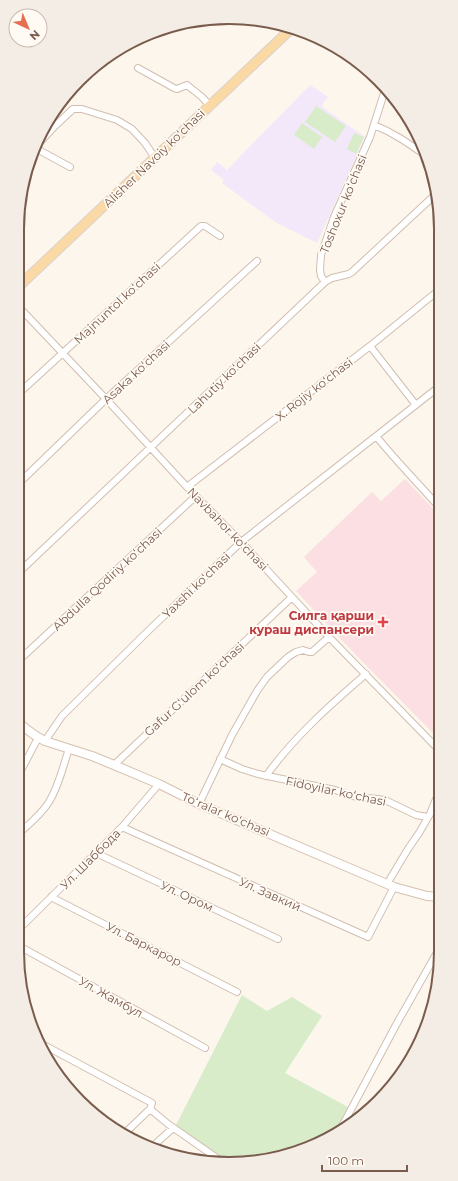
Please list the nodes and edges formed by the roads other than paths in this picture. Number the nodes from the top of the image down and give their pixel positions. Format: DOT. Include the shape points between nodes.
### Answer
graph roads {
  1 [pos="287,33"];
  2 [pos="138,68"];
  3 [pos="384,95"];
  4 [pos="209,105"];
  5 [pos="53,123"];
  6 [pos="374,126"];
  7 [pos="417,149"];
  8 [pos="40,151"];
  9 [pos="155,158"];
  10 [pos="70,167"];
  11 [pos="431,198"];
  12 [pos="220,236"];
  13 [pos="257,261"];
  14 [pos="24,281"];
  15 [pos="325,282"];
  16 [pos="434,294"];
  17 [pos="24,312"];
  18 [pos="370,346"];
  19 [pos="63,353"];
  20 [pos="24,389"];
  21 [pos="434,391"];
  22 [pos="106,399"];
  23 [pos="416,405"];
  24 [pos="376,436"];
  25 [pos="151,448"];
  26 [pos="24,478"];
  27 [pos="187,487"];
  28 [pos="196,496"];
  29 [pos="434,502"];
  30 [pos="241,542"];
  31 [pos="24,567"];
  32 [pos="292,597"];
  33 [pos="330,637"];
  34 [pos="24,656"];
  35 [pos="366,674"];
  36 [pos="24,726"];
  37 [pos="42,740"];
  38 [pos="434,746"];
  39 [pos="69,749"];
  40 [pos="220,759"];
  41 [pos="114,765"];
  42 [pos="24,767"];
  43 [pos="266,776"];
  44 [pos="159,784"];
  45 [pos="434,803"];
  46 [pos="199,804"];
  47 [pos="428,817"];
  48 [pos="122,827"];
  49 [pos="24,829"];
  50 [pos="96,853"];
  51 [pos="390,886"];
  52 [pos="434,896"];
  53 [pos="51,897"];
  54 [pos="24,924"];
  55 [pos="278,939"];
  56 [pos="24,950"];
  57 [pos="434,958"];
  58 [pos="237,992"];
  59 [pos="47,1047"];
  60 [pos="205,1048"];
  61 [pos="150,1109"];
  62 [pos="345,1121"];
  63 [pos="173,1128"];
  64 [pos="127,1131"];
  65 [pos="156,1143"];
  66 [pos="213,1157"];
  1 -- 4 [label="main road, Alisher Navoiy koʻchasi"];
  2 -- 4 [label="street" via="174,88 187,85"];
  3 -- 6 [label="street, Toshoxur koʻchasi"];
  4 -- 9 [label="main road, Alisher Navoiy koʻchasi"];
  5 -- 9 [label="street" via="73,110 82,109 117,120 132,129"];
  6 -- 7 [label="street" via="399,136"];
  6 -- 15 [label="street, Toshoxur koʻchasi" via="334,217 321,255 320,270"];
  8 -- 10 [label="street"];
  9 -- 14 [label="main road, Alisher Navoiy koʻchasi"];
  11 -- 15 [label="street, Lahutiy koʻchasi" via="357,269"];
  12 -- 19 [label="street, Majnuntol koʻchasi" via="201,226"];
  13 -- 22 [label="street, Asaka koʻchasi"];
  15 -- 25 [label="street, Lahutiy koʻchasi"];
  16 -- 18 [label="street, X. Rojiy koʻchasi"];
  17 -- 19 [label="street, Navbahor koʻchasi"];
  18 -- 23 [label="street"];
  18 -- 27 [label="street, X. Rojiy koʻchasi"];
  19 -- 20 [label="street, Majnuntol koʻchasi"];
  19 -- 22 [label="street, Navbahor koʻchasi"];
  21 -- 23 [label="street, Yaxshi koʻchasi"];
  22 -- 25 [label="street, Navbahor koʻchasi"];
  22 -- 26 [label="street, Asaka koʻchasi"];
  23 -- 24 [label="street, Yaxshi koʻchasi"];
  24 -- 29 [label="street"];
  24 -- 30 [label="street, Yaxshi koʻchasi"];
  25 -- 27 [label="street, Navbahor koʻchasi"];
  25 -- 31 [label="street, Lahutiy koʻchasi"];
  27 -- 28 [label="street, Navbahor koʻchasi"];
  28 -- 30 [label="street, Navbahor koʻchasi"];
  28 -- 34 [label="street, Abdulla Qodiriy koʻchasi"];
  30 -- 32 [label="street, Navbahor koʻchasi"];
  30 -- 37 [label="street, Yaxshi koʻchasi" via="62,716"];
  32 -- 33 [label="street, Navbahor koʻchasi"];
  32 -- 41 [label="street, Gafur Gʻulom koʻchasi"];
  33 -- 35 [label="street, Navbahor koʻchasi"];
  33 -- 40 [label="street" via="312,652 303,650 288,657 267,677"];
  35 -- 38 [label="street, Navbahor koʻchasi"];
  35 -- 43 [label="street, Fidoyilar koʻchasi" via="307,728"];
  36 -- 37 [label="main road, Toʻralar koʻchasi"];
  37 -- 39 [label="main road, Toʻralar koʻchasi"];
  37 -- 42 [label="street, Yaxshi koʻchasi"];
  39 -- 41 [label="main road, Toʻralar koʻchasi"];
  39 -- 49 [label="street" via="50,801"];
  40 -- 43 [label="street, Fidoyilar koʻchasi"];
  40 -- 46 [label="street"];
  41 -- 44 [label="main road, Toʻralar koʻchasi"];
  43 -- 47 [label="street, Fidoyilar koʻchasi" via="352,796 385,800 416,815"];
  44 -- 46 [label="main road, Toʻralar koʻchasi"];
  44 -- 48 [label="street, Ул. Шаббода"];
  45 -- 47 [label="street"];
  46 -- 51 [label="main road, Toʻralar koʻchasi"];
  47 -- 51 [label="street" via="401,860"];
  48 -- 50 [label="street, Ул. Шаббода"];
  48 -- 51 [label="street, Ул. Завкий" via="368,937"];
  50 -- 53 [label="street, Ул. Шаббода"];
  50 -- 55 [label="street, Ул. Ором"];
  51 -- 52 [label="main road, Toʻralar koʻchasi"];
  53 -- 54 [label="street, Ул. Шаббода"];
  53 -- 58 [label="street, Ул. Баркарор"];
  56 -- 60 [label="street, Ул. Жамбул"];
  57 -- 62 [label="street"];
  59 -- 61 [label="street" via="152,1103"];
  61 -- 63 [label="street"];
  61 -- 64 [label="street"];
  63 -- 65 [label="street"];
  63 -- 66 [label="street"];
}
